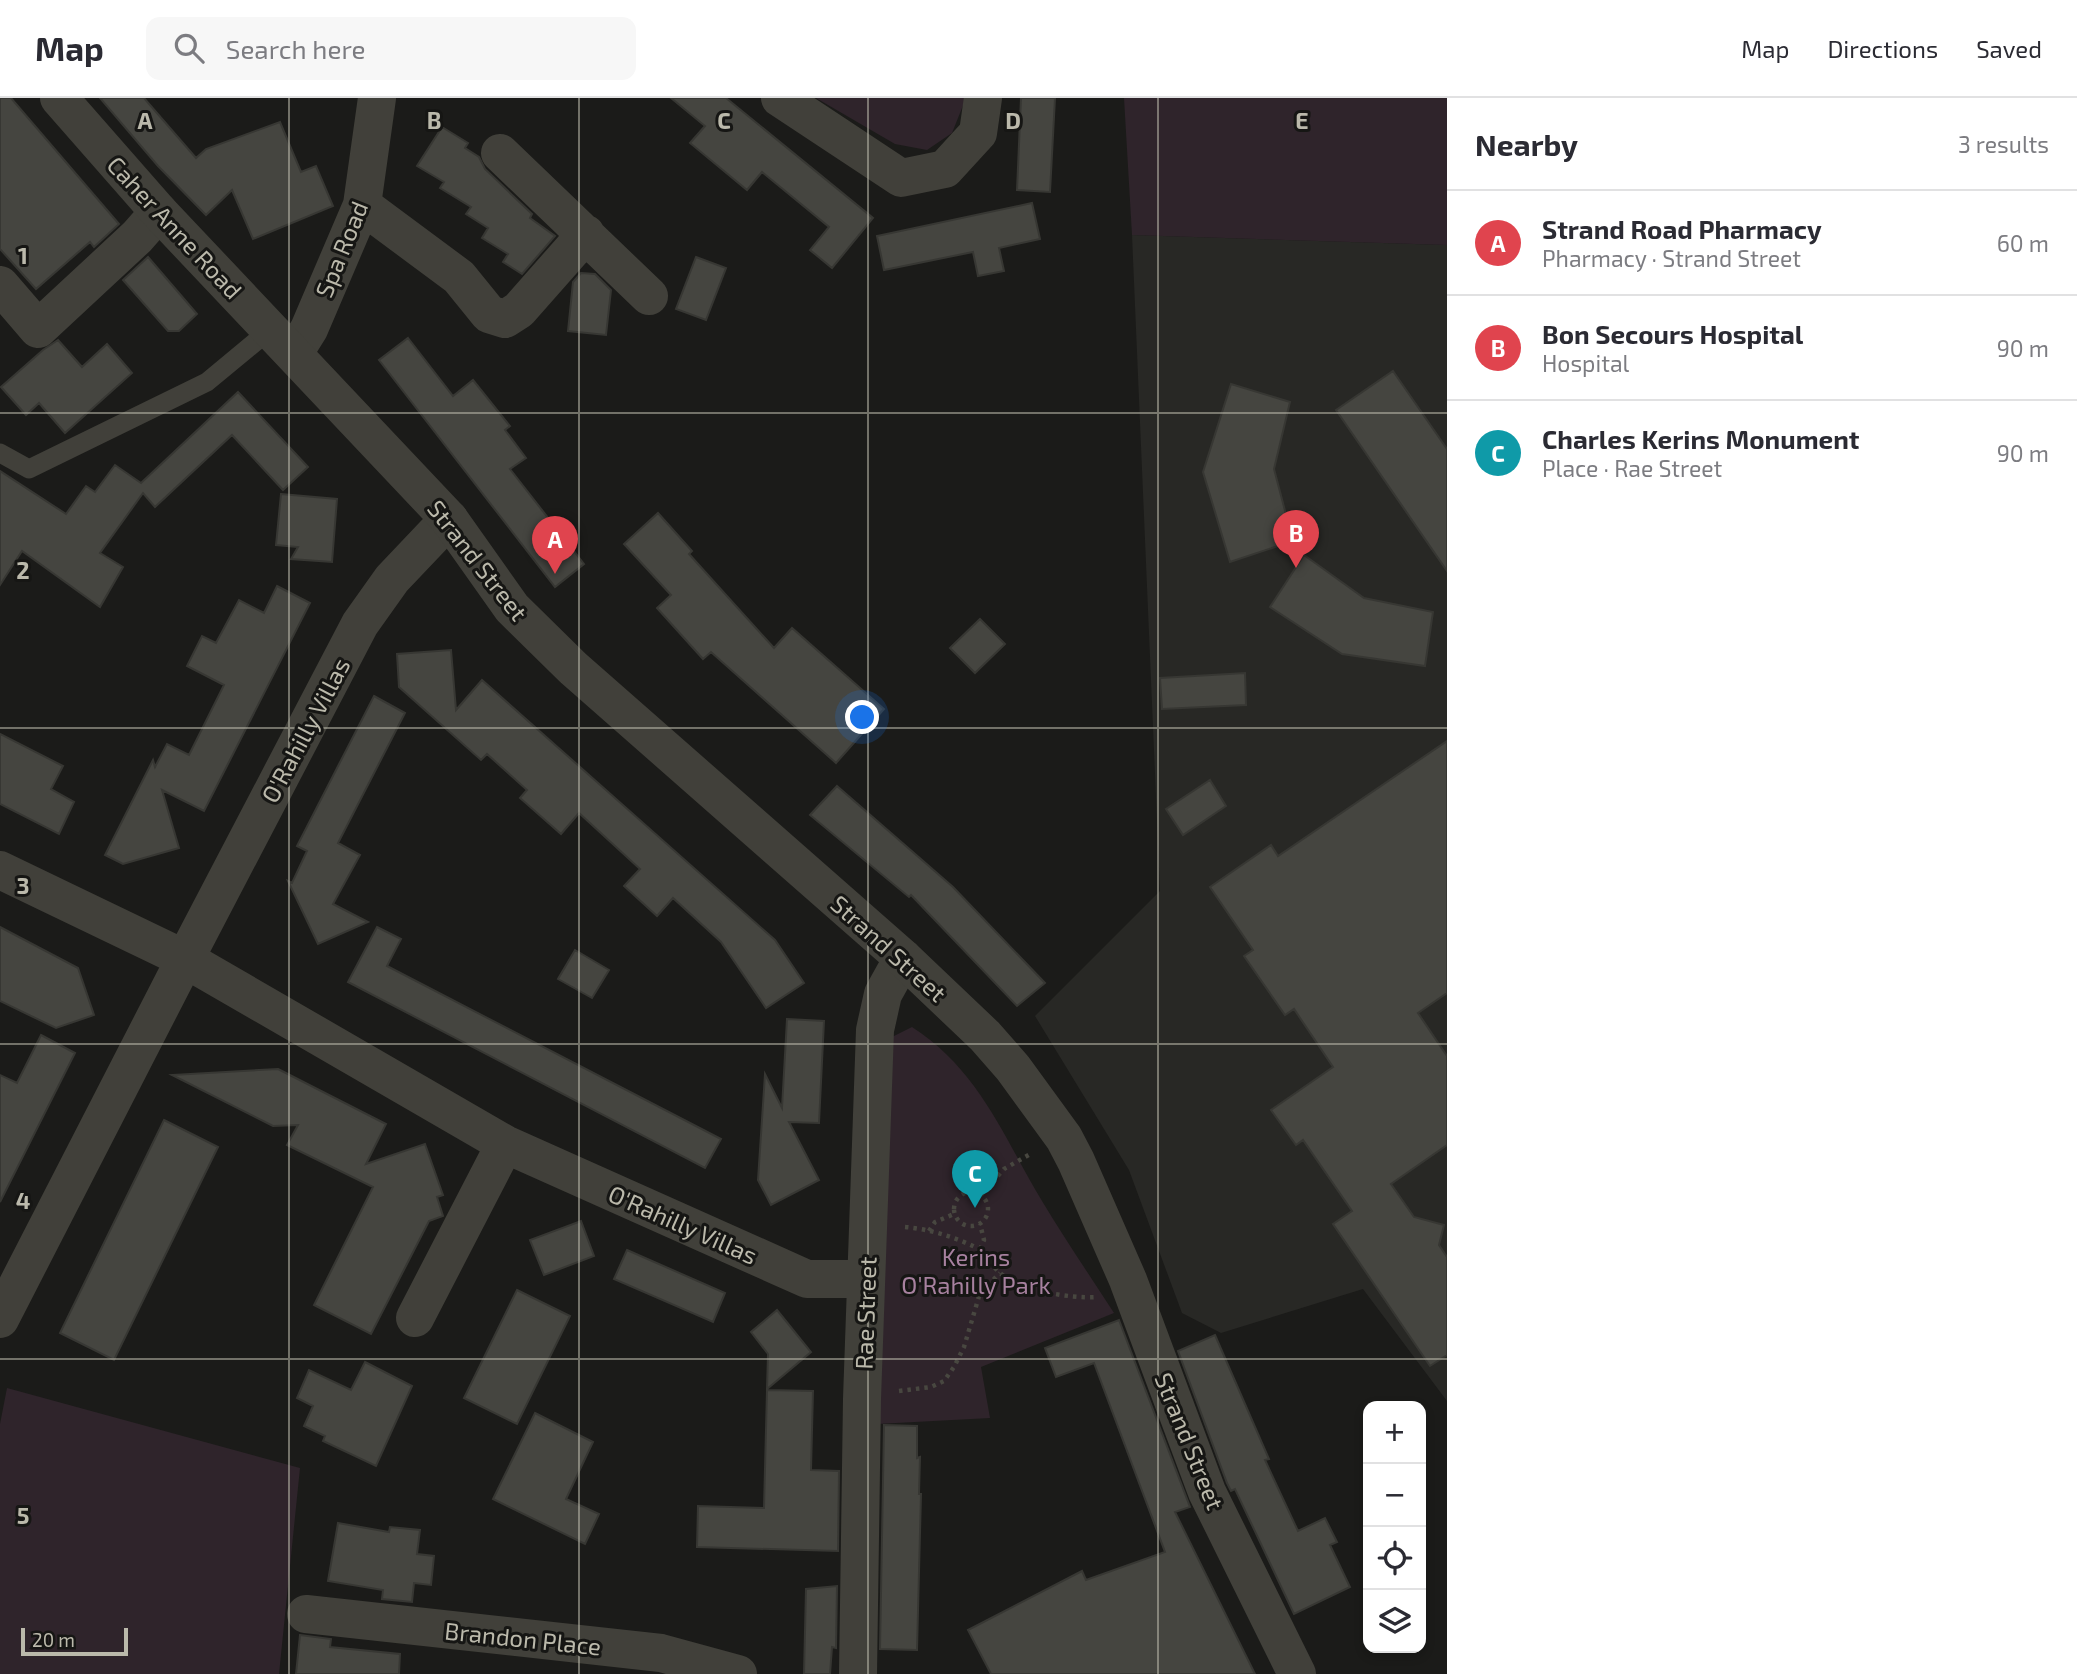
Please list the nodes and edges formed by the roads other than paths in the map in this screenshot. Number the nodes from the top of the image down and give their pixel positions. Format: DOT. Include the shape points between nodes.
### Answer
graph roads {
  1 [pos="59,98"];
  2 [pos="377,98"];
  3 [pos="780,98"];
  4 [pos="983,98"];
  5 [pos="500,153"];
  6 [pos="362,205"];
  7 [pos="159,212"];
  8 [pos="586,234"];
  9 [pos="0,285"];
  10 [pos="649,296"];
  11 [pos="283,341"];
  12 [pos="0,453"];
  13 [pos="449,519"];
  14 [pos="0,870"];
  15 [pos="903,958"];
  16 [pos="185,959"];
  17 [pos="505,1144"];
  18 [pos="866,1279"];
  19 [pos="415,1318"];
  20 [pos="0,1319"];
  21 [pos="306,1615"];
  22 [pos="738,1674"];
  23 [pos="858,1674"];
  24 [pos="1297,1674"];
  1 -- 7 [label="street, Caher Anne Road"];
  2 -- 6 [label="street, Spa Road"];
  3 -- 4 [label="street" via="901,178 945,169 978,133"];
  5 -- 8 [label="street"];
  6 -- 8 [label="street" via="459,277 489,314 506,319"];
  6 -- 11 [label="street, Spa Road" via="309,329"];
  7 -- 9 [label="street" via="38,328"];
  7 -- 11 [label="street, Caher Anne Road"];
  8 -- 10 [label="street"];
  11 -- 12 [label="lane" via="29,469"];
  11 -- 13 [label="street, Strand Street"];
  13 -- 15 [label="street, Strand Street" via="512,608 573,668"];
  13 -- 16 [label="street, O'Rahilly Villas" via="392,579 360,624"];
  14 -- 16 [label="street, O'Rahilly Villas"];
  15 -- 18 [label="street, Rae Street" via="883,994 875,1030"];
  15 -- 24 [label="street, Strand Street" via="985,1036 1064,1138 1128,1280 1207,1492"];
  16 -- 17 [label="street, O'Rahilly Villas"];
  16 -- 20 [label="street, O'Rahilly Villas"];
  17 -- 18 [label="street, O'Rahilly Villas" via="807,1279"];
  17 -- 19 [label="street"];
  18 -- 23 [label="street, Rae Street"];
  21 -- 22 [label="street, Brandon Place" via="662,1653"];
}
